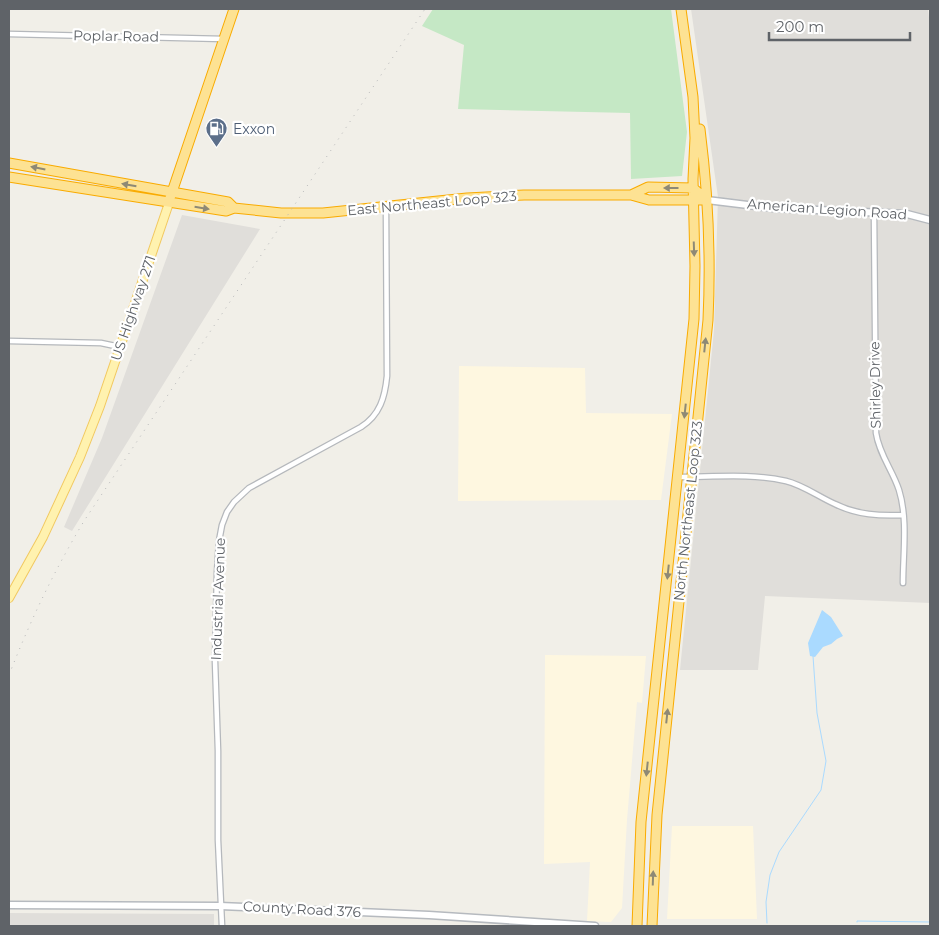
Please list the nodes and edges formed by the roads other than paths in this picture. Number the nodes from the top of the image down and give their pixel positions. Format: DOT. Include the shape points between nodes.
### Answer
graph roads {
  1 [pos="234,9"];
  2 [pos="681,9"];
  3 [pos="9,34"];
  4 [pos="224,39"];
  5 [pos="693,97"];
  6 [pos="9,163"];
  7 [pos="68,174"];
  8 [pos="9,177"];
  9 [pos="65,187"];
  10 [pos="693,188"];
  11 [pos="172,193"];
  12 [pos="631,195"];
  13 [pos="693,200"];
  14 [pos="707,200"];
  15 [pos="169,202"];
  16 [pos="386,207"];
  17 [pos="234,208"];
  18 [pos="874,212"];
  19 [pos="930,220"];
  20 [pos="694,319"];
  21 [pos="708,320"];
  22 [pos="9,341"];
  23 [pos="120,347"];
  24 [pos="678,477"];
  25 [pos="692,477"];
  26 [pos="903,515"];
  27 [pos="673,526"];
  28 [pos="687,528"];
  29 [pos="903,583"];
  30 [pos="9,598"];
  31 [pos="649,742"];
  32 [pos="664,744"];
  33 [pos="9,905"];
  34 [pos="220,906"];
  35 [pos="222,926"];
  36 [pos="595,926"];
  37 [pos="637,926"];
  38 [pos="652,926"];
  1 -- 4 [label="highway, US Highway 271"];
  2 -- 5 [label="highway, North Northeast Loop 323"];
  3 -- 4 [label="street, Poplar Road"];
  4 -- 11 [label="highway, US Highway 271"];
  5 -- 10 [label="highway, North Northeast Loop 323"];
  5 -- 14 [label="highway, North Northeast Loop 323"];
  7 -- 6 [label="highway, East Northeast Loop 323, one-way"];
  7 -- 9 [label="highway"];
  11 -- 7 [label="highway, East Northeast Loop 323, one-way"];
  8 -- 9 [label="highway, East Northeast Loop 323"];
  9 -- 15 [label="highway, East Northeast Loop 323"];
  10 -- 12 [label="highway, East Northeast Loop 323, one-way" via="648,188"];
  10 -- 13 [label="highway, North Northeast Loop 323"];
  10 -- 14 [label="highway"];
  11 -- 15 [label="highway, US Highway 271"];
  11 -- 17 [label="highway, East Northeast Loop 323" via="228,202"];
  12 -- 13 [label="highway, East Northeast Loop 323" via="649,200"];
  12 -- 16 [label="highway, East Northeast Loop 323" via="494,196"];
  13 -- 14 [label="highway, American Legion Road"];
  13 -- 20 [label="highway, North Northeast Loop 323, one-way"];
  14 -- 18 [label="street, American Legion Road" via="762,207"];
  14 -- 21 [label="highway, North Northeast Loop 323"];
  15 -- 17 [label="highway, East Northeast Loop 323, one-way" via="226,211"];
  15 -- 23 [label="main road, US Highway 271"];
  16 -- 17 [label="highway, East Northeast Loop 323" via="304,213"];
  16 -- 34 [label="street, Industrial Avenue" via="387,376 385,394 378,410 361,427 249,488 234,502 222,525 217,572 215,661"];
  18 -- 19 [label="street, American Legion Road" via="907,214"];
  18 -- 26 [label="street, Shirley Drive" via="876,433 898,489"];
  20 -- 21 [label="highway"];
  20 -- 24 [label="highway, North Northeast Loop 323, one-way"];
  25 -- 21 [label="highway, North Northeast Loop 323, one-way"];
  22 -- 23 [label="street" via="101,343"];
  23 -- 30 [label="main road, US Highway 271" via="77,464 43,537"];
  24 -- 25 [label="street"];
  24 -- 27 [label="highway, North Northeast Loop 323"];
  25 -- 26 [label="street" via="784,481 855,512"];
  25 -- 28 [label="highway, North Northeast Loop 323"];
  26 -- 29 [label="street, Shirley Drive"];
  27 -- 28 [label="highway"];
  27 -- 31 [label="highway, North Northeast Loop 323, one-way"];
  32 -- 28 [label="highway, North Northeast Loop 323, one-way"];
  31 -- 32 [label="highway"];
  31 -- 37 [label="highway, North Northeast Loop 323, one-way" via="640,835"];
  38 -- 32 [label="highway, North Northeast Loop 323, one-way" via="654,845"];
  33 -- 34 [label="street, County Road 376"];
  34 -- 35 [label="street, Industrial Avenue"];
  34 -- 36 [label="street, County Road 376"];
}
